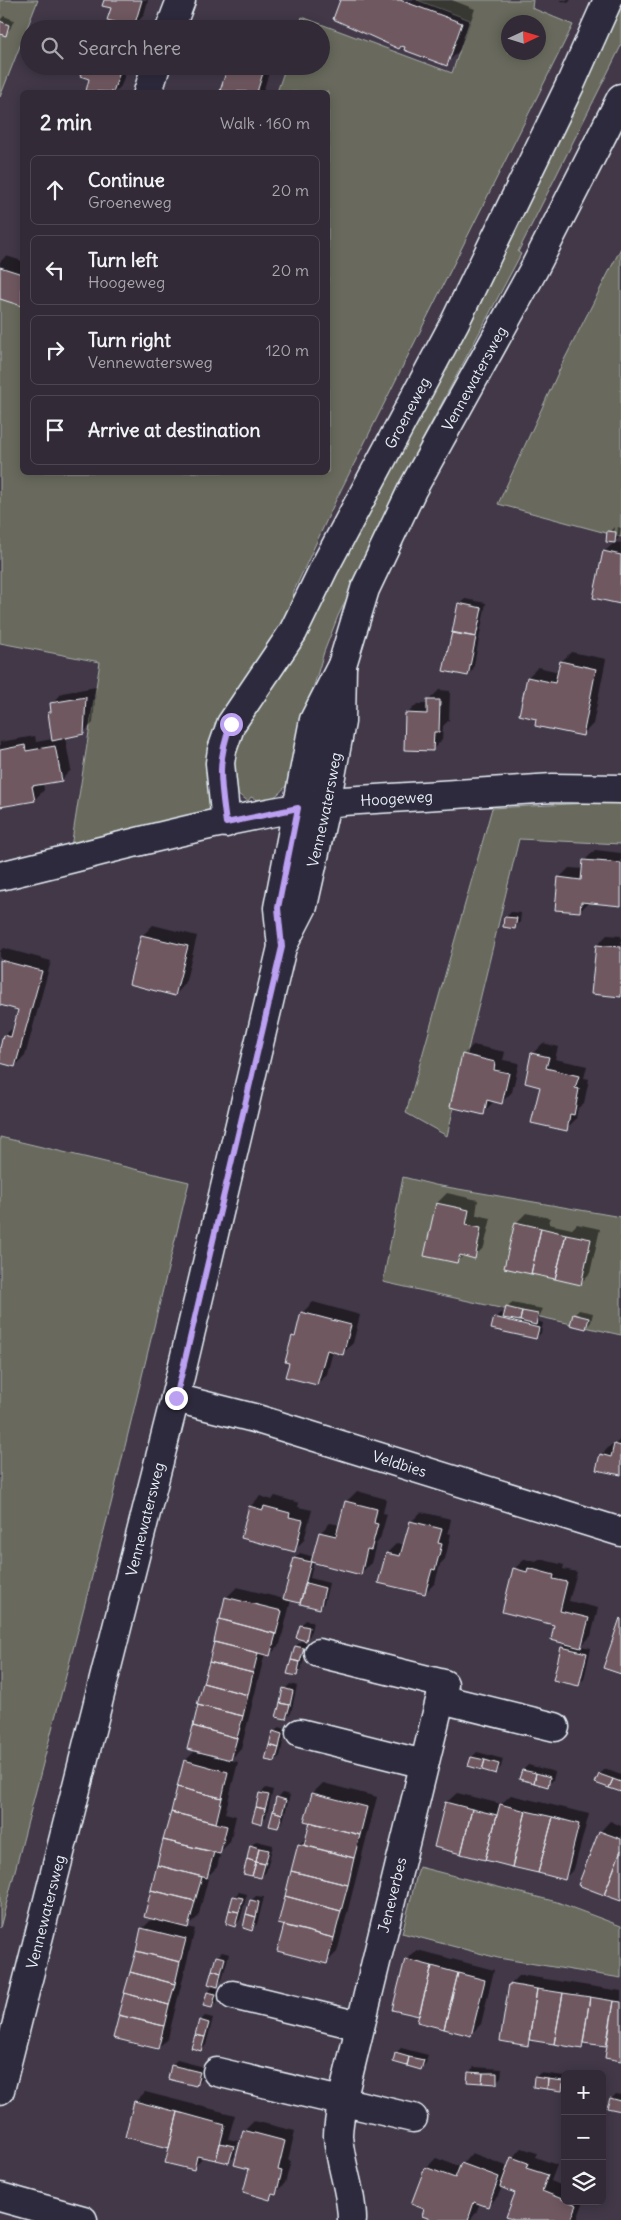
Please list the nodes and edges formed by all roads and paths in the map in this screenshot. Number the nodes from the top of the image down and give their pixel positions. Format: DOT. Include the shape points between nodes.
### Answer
graph roads {
  1 [pos="180,0"];
  2 [pos="608,0"];
  3 [pos="173,20"];
  4 [pos="153,75"];
  5 [pos="149,90"];
  6 [pos="621,98"];
  7 [pos="342,665"];
  8 [pos="621,789"];
  9 [pos="326,803"];
  10 [pos="298,808"];
  11 [pos="226,823"];
  12 [pos="0,876"];
  13 [pos="282,947"];
  14 [pos="176,1398"];
  15 [pos="621,1532"];
  16 [pos="319,1653"];
  17 [pos="442,1692"];
  18 [pos="554,1727"];
  19 [pos="300,1733"];
  20 [pos="424,1764"];
  21 [pos="232,1994"];
  22 [pos="360,2026"];
  23 [pos="216,2072"];
  24 [pos="0,2090"];
  25 [pos="342,2101"];
  26 [pos="413,2118"];
  27 [pos="0,2197"];
  28 [pos="83,2220"];
  29 [pos="352,2220"];
  1 -- 3 [label="street"];
  2 -- 11 [label="street, Groeneweg" via="455,322 293,632 231,724 220,763"];
  4 -- 5 [label="street"];
  6 -- 7 [label="street, Vennewatersweg" via="534,269 386,542 365,589"];
  7 -- 9 [label="street, Vennewatersweg" via="341,722"];
  7 -- 10 [label="street, Vennewatersweg" via="314,720"];
  8 -- 9 [label="street, Hoogeweg" via="553,788"];
  9 -- 10 [label="street, Hoogeweg"];
  9 -- 13 [label="street, Vennewatersweg" via="303,906"];
  10 -- 11 [label="street, Hoogeweg"];
  10 -- 13 [label="street, Vennewatersweg" via="278,908"];
  11 -- 12 [label="street, Hoogeweg"];
  13 -- 14 [label="street, Vennewatersweg"];
  14 -- 15 [label="street, Veldbies" via="254,1418"];
  14 -- 24 [label="street, Vennewatersweg"];
  16 -- 17 [label="street"];
  17 -- 18 [label="street"];
  17 -- 20 [label="street, Jeneverbes"];
  19 -- 20 [label="street"];
  20 -- 22 [label="street, Jeneverbes"];
  21 -- 22 [label="street"];
  22 -- 25 [label="street, Jeneverbes"];
  23 -- 25 [label="street"];
  25 -- 26 [label="street"];
  25 -- 29 [label="street, Jeneverbes" via="338,2135 350,2191"];
  27 -- 28 [label="street"];
}
